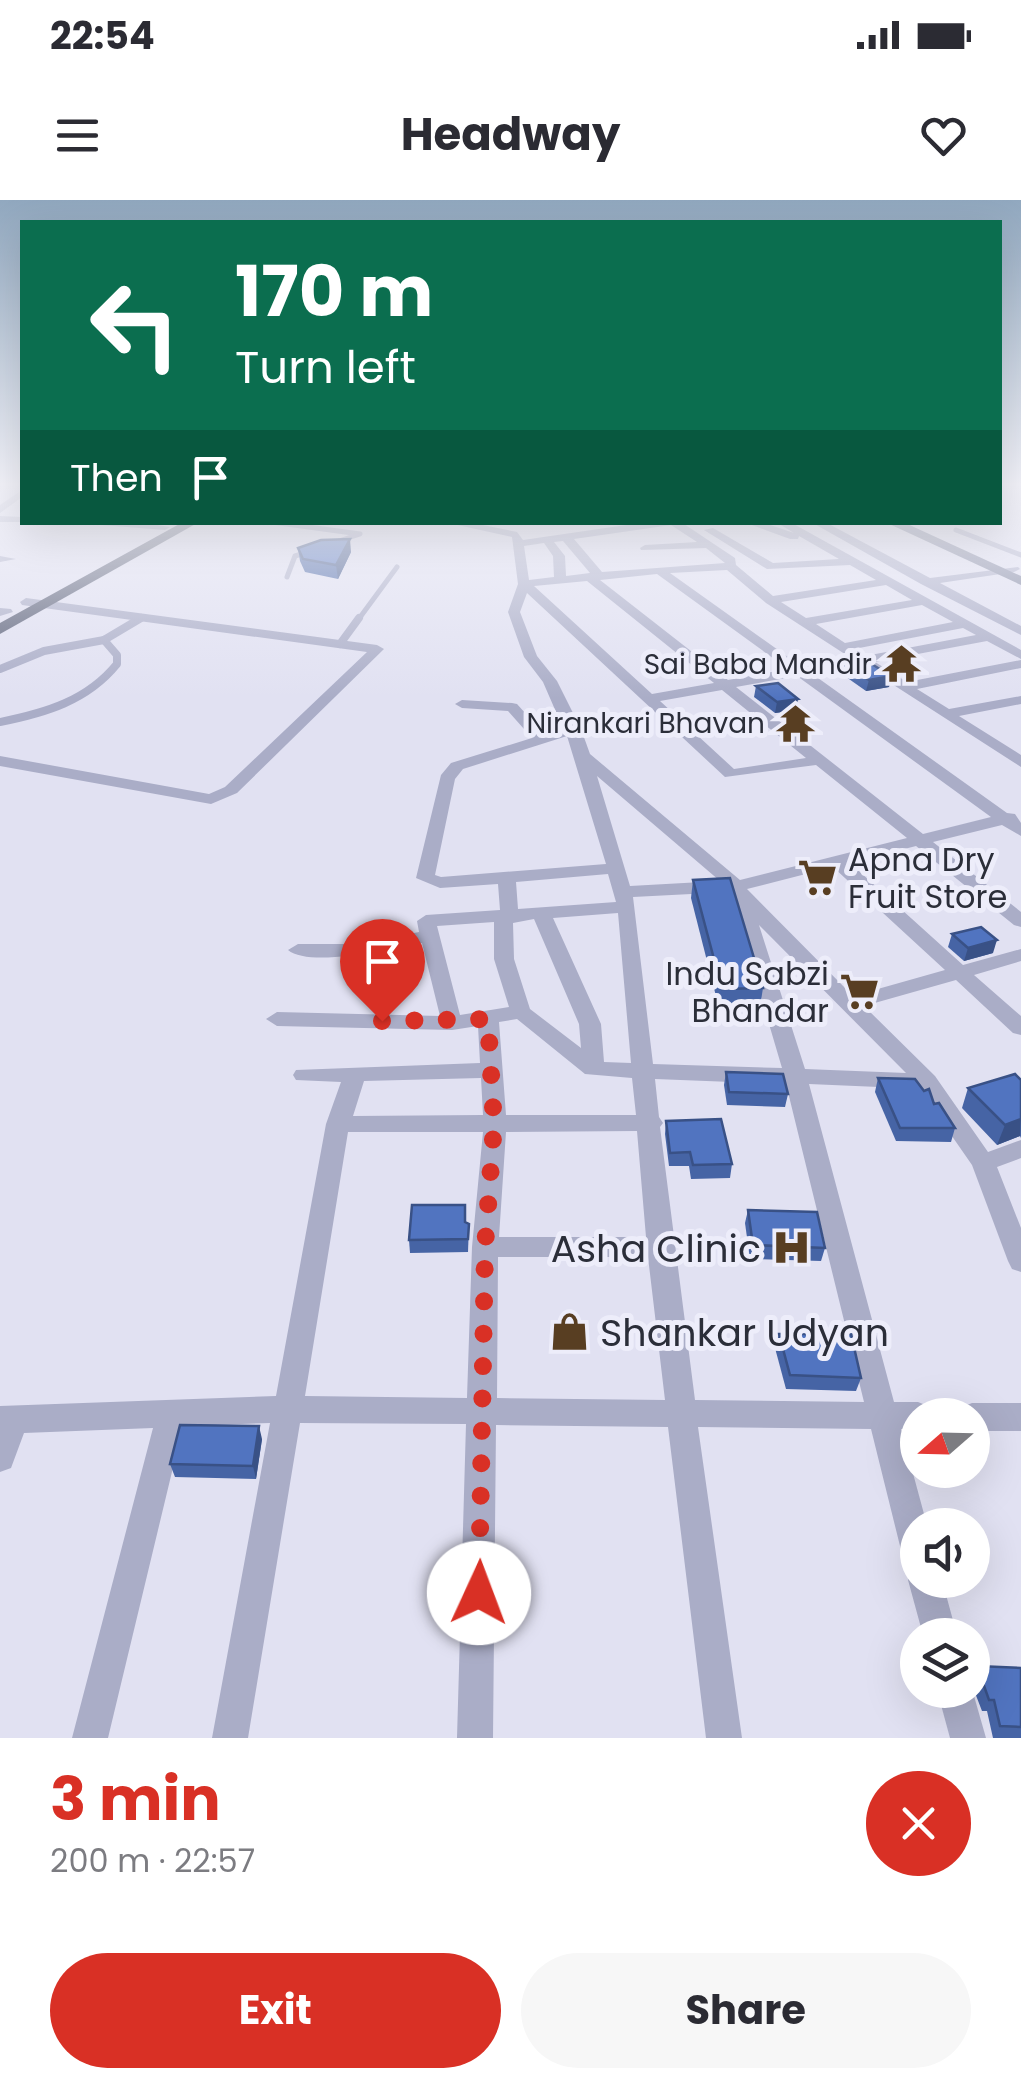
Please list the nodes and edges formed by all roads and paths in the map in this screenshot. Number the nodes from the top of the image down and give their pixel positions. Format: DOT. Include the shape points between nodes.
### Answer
graph roads {
  1 [pos="114,555"];
  2 [pos="134,555"];
  3 [pos="299,555"];
  4 [pos="520,555"];
  5 [pos="558,555"];
  6 [pos="578,555"];
  7 [pos="723,555"];
  8 [pos="750,555"];
  9 [pos="841,555"];
  10 [pos="877,555"];
  11 [pos="976,555"];
  12 [pos="980,555"];
  13 [pos="993,555"];
  14 [pos="852,561"];
  15 [pos="767,565"];
  16 [pos="397,566"];
  17 [pos="732,568"];
  18 [pos="660,570"];
  19 [pos="1015,570"];
  20 [pos="287,576"];
  21 [pos="593,576"];
  22 [pos="560,580"];
  23 [pos="928,582"];
  24 [pos="524,584"];
  25 [pos="894,584"];
  26 [pos="770,600"];
  27 [pos="925,601"];
  28 [pos="26,602"];
  29 [pos="44,605"];
  30 [pos="2,613"];
  31 [pos="142,618"];
  32 [pos="805,622"];
  33 [pos="965,624"];
  34 [pos="0,629"];
  35 [pos="1021,631"];
  36 [pos="989,637"];
  37 [pos="104,640"];
  38 [pos="340,644"];
  39 [pos="843,647"];
  40 [pos="1021,655"];
  41 [pos="865,662"];
  42 [pos="1021,664"];
  43 [pos="0,669"];
  44 [pos="799,674"];
  45 [pos="727,686"];
  46 [pos="904,687"];
  47 [pos="648,699"];
  48 [pos="1021,700"];
  49 [pos="462,704"];
  50 [pos="946,714"];
  51 [pos="0,722"];
  52 [pos="574,729"];
  53 [pos="542,739"];
  54 [pos="1021,746"];
  55 [pos="1002,750"];
  56 [pos="583,756"];
  57 [pos="0,761"];
  58 [pos="816,761"];
  59 [pos="1021,762"];
  60 [pos="1013,818"];
  61 [pos="1021,831"];
  62 [pos="919,839"];
  63 [pos="838,862"];
  64 [pos="506,877"];
  65 [pos="440,882"];
  66 [pos="623,889"];
  67 [pos="739,892"];
  68 [pos="542,915"];
  69 [pos="507,918"];
  70 [pos="446,920"];
  71 [pos="1021,921"];
  72 [pos="430,936"];
  73 [pos="298,950"];
  74 [pos="1021,955"];
  75 [pos="958,973"];
  76 [pos="851,1003"];
  77 [pos="521,1012"];
  78 [pos="488,1019"];
  79 [pos="277,1020"];
  80 [pos="452,1022"];
  81 [pos="1021,1028"];
  82 [pos="593,1069"];
  83 [pos="493,1070"];
  84 [pos="644,1072"];
  85 [pos="795,1074"];
  86 [pos="304,1075"];
  87 [pos="355,1075"];
  88 [pos="927,1081"];
  89 [pos="651,1123"];
  90 [pos="338,1124"];
  91 [pos="494,1125"];
  92 [pos="1021,1150"];
  93 [pos="983,1163"];
  94 [pos="485,1247"];
  95 [pos="660,1247"];
  96 [pos="1021,1260"];
  97 [pos="285,1409"];
  98 [pos="484,1412"];
  99 [pos="171,1414"];
  100 [pos="685,1416"];
  101 [pos="880,1416"];
  102 [pos="900,1416"];
  103 [pos="990,1416"];
  104 [pos="1021,1417"];
  105 [pos="6,1421"];
  106 [pos="0,1458"];
  107 [pos="905,1508"];
  108 [pos="960,1708"];
  109 [pos="90,1738"];
  110 [pos="230,1738"];
  111 [pos="475,1738"];
  112 [pos="724,1738"];
  113 [pos="968,1738"];
  1 -- 28 [label="main road"];
  2 -- 29 [label="main road"];
  3 -- 20 [label="lane"];
  4 -- 24 [label="street"];
  5 -- 22 [label="street"];
  6 -- 21 [label="street"];
  7 -- 17 [label="street"];
  8 -- 15 [label="street"];
  9 -- 14 [label="street"];
  10 -- 23 [label="street"];
  11 -- 19 [label="street"];
  12 -- 19 [label="street"];
  13 -- 19 [label="lane"];
  14 -- 15 [label="street"];
  14 -- 25 [label="street"];
  15 -- 17 [label="street"];
  16 -- 38 [label="lane"];
  17 -- 18 [label="street"];
  17 -- 26 [label="street"];
  18 -- 21 [label="street"];
  18 -- 44 [label="street"];
  19 -- 23 [label="street"];
  21 -- 22 [label="street"];
  21 -- 45 [label="street"];
  22 -- 24 [label="street"];
  23 -- 25 [label="street"];
  23 -- 35 [label="street"];
  24 -- 47 [label="street"];
  24 -- 52 [label="street" via="514,612 531,657"];
  25 -- 26 [label="street"];
  25 -- 27 [label="street"];
  26 -- 32 [label="street"];
  27 -- 32 [label="street"];
  27 -- 33 [label="street"];
  28 -- 29 [label="street"];
  28 -- 30 [label="main road"];
  29 -- 31 [label="street"];
  29 -- 34 [label="main road"];
  31 -- 37 [label="lane"];
  31 -- 38 [label="street"];
  32 -- 39 [label="street"];
  33 -- 36 [label="street"];
  33 -- 39 [label="street"];
  36 -- 40 [label="street"];
  36 -- 41 [label="street"];
  37 -- 43 [label="lane" via="44,651"];
  37 -- 51 [label="lane" via="117,664 102,682 49,710"];
  38 -- 57 [label="street" via="377,649 231,790 211,799"];
  39 -- 41 [label="street"];
  41 -- 44 [label="street"];
  41 -- 46 [label="street"];
  42 -- 46 [label="street"];
  44 -- 45 [label="street"];
  44 -- 60 [label="street"];
  45 -- 47 [label="street"];
  45 -- 58 [label="street"];
  46 -- 50 [label="street"];
  47 -- 58 [label="street" via="730,774"];
  48 -- 50 [label="street"];
  49 -- 53 [label="street" via="512,707"];
  50 -- 55 [label="street"];
  52 -- 53 [label="street"];
  52 -- 56 [label="street"];
  53 -- 65 [label="street" via="457,766 447,778 425,878"];
  54 -- 55 [label="street"];
  55 -- 59 [label="street"];
  56 -- 66 [label="street"];
  56 -- 67 [label="street"];
  58 -- 62 [label="street"];
  60 -- 61 [label="street"];
  60 -- 62 [label="street"];
  62 -- 63 [label="street"];
  62 -- 71 [label="street"];
  63 -- 67 [label="street"];
  63 -- 75 [label="street"];
  64 -- 65 [label="street"];
  64 -- 66 [label="street"];
  64 -- 69 [label="street"];
  65 -- 70 [label="street"];
  66 -- 67 [label="street"];
  66 -- 68 [label="street"];
  66 -- 84 [label="street"];
  67 -- 76 [label="street"];
  67 -- 85 [label="street"];
  68 -- 69 [label="street"];
  68 -- 82 [label="street" via="590,1024"];
  69 -- 70 [label="street"];
  69 -- 77 [label="street" via="504,959"];
  70 -- 72 [label="street" via="426,921"];
  72 -- 73 [label="street" via="361,950"];
  72 -- 80 [label="street"];
  74 -- 75 [label="street"];
  75 -- 76 [label="street"];
  75 -- 81 [label="street"];
  76 -- 88 [label="street"];
  77 -- 78 [label="street"];
  77 -- 82 [label="street"];
  78 -- 80 [label="street"];
  78 -- 83 [label="street"];
  79 -- 80 [label="street"];
  82 -- 84 [label="street"];
  83 -- 87 [label="street"];
  83 -- 91 [label="street"];
  84 -- 85 [label="street"];
  84 -- 89 [label="street"];
  85 -- 88 [label="street"];
  85 -- 101 [label="street"];
  86 -- 87 [label="street"];
  87 -- 90 [label="street"];
  88 -- 93 [label="street"];
  89 -- 91 [label="street"];
  89 -- 95 [label="street"];
  90 -- 91 [label="street"];
  90 -- 97 [label="street"];
  91 -- 94 [label="street"];
  92 -- 93 [label="street"];
  93 -- 96 [label="street"];
  94 -- 95 [label="street"];
  94 -- 98 [label="street"];
  95 -- 100 [label="street"];
  97 -- 98 [label="street"];
  97 -- 99 [label="street"];
  97 -- 110 [label="street"];
  98 -- 100 [label="street"];
  98 -- 111 [label="street"];
  99 -- 105 [label="street"];
  99 -- 109 [label="street"];
  100 -- 101 [label="street"];
  100 -- 112 [label="street"];
  101 -- 102 [label="street"];
  101 -- 107 [label="street"];
  103 -- 104 [label="street"];
  105 -- 106 [label="street"];
  108 -- 113 [label="street"];
}
